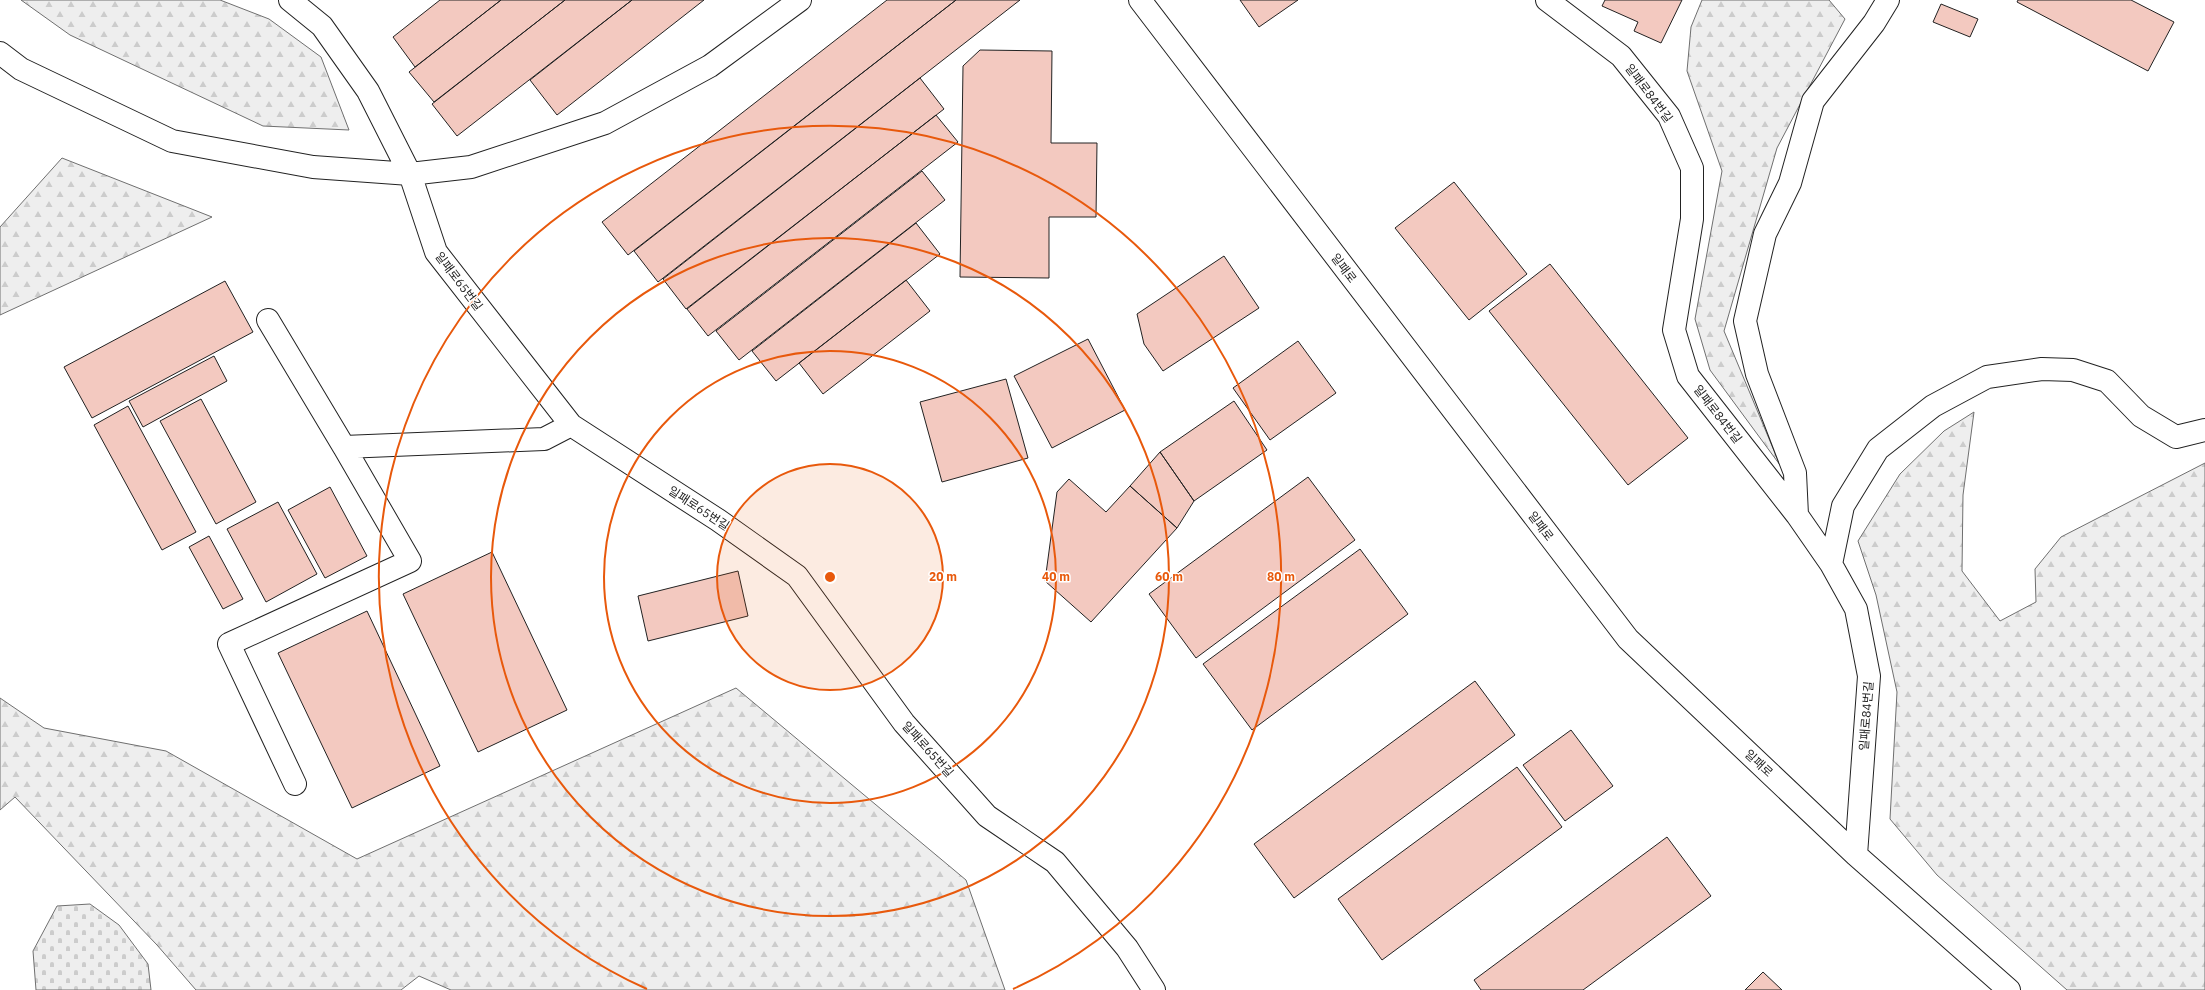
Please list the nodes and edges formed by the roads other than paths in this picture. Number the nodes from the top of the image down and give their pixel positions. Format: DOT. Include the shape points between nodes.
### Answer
graph roads {
  1 [pos="290,0"];
  2 [pos="800,0"];
  3 [pos="1140,0"];
  4 [pos="1547,0"];
  5 [pos="1888,0"];
  6 [pos="0,53"];
  7 [pos="410,174"];
  8 [pos="268,320"];
  9 [pos="571,425"];
  10 [pos="2205,430"];
  11 [pos="344,446"];
  12 [pos="1798,515"];
  13 [pos="1831,564"];
  14 [pos="295,784"];
  15 [pos="1856,855"];
  16 [pos="1154,990"];
  17 [pos="2009,990"];
  1 -- 7 [label="street, 일패로65번길" via="322,26 368,91"];
  2 -- 7 [label="street" via="710,66 605,123 471,166"];
  3 -- 15 [label="street, 일패로" via="1628,639"];
  4 -- 12 [label="street, 일패로84번길" via="1621,56 1669,116 1692,168 1692,218 1674,330 1688,376"];
  5 -- 12 [label="street" via="1874,23 1813,101 1790,183 1765,234 1745,321 1757,374 1796,473"];
  6 -- 7 [label="street" via="21,69 172,142 313,166"];
  7 -- 9 [label="street, 일패로65번길" via="436,252"];
  8 -- 11 [label="street"];
  9 -- 11 [label="street" via="544,439"];
  9 -- 16 [label="street, 일패로65번길" via="718,520 797,576 904,723 987,816 1055,862 1127,948"];
  10 -- 13 [label="street" via="2176,437 2141,416 2107,381 2074,370 2042,369 1987,377 1933,406 1878,449 1843,506"];
  11 -- 14 [label="street" via="410,561 229,644"];
  12 -- 13 [label="street, 일패로84번길"];
  13 -- 15 [label="street, 일패로84번길" via="1856,609 1869,676"];
  15 -- 17 [label="street, 일패로"];
}
